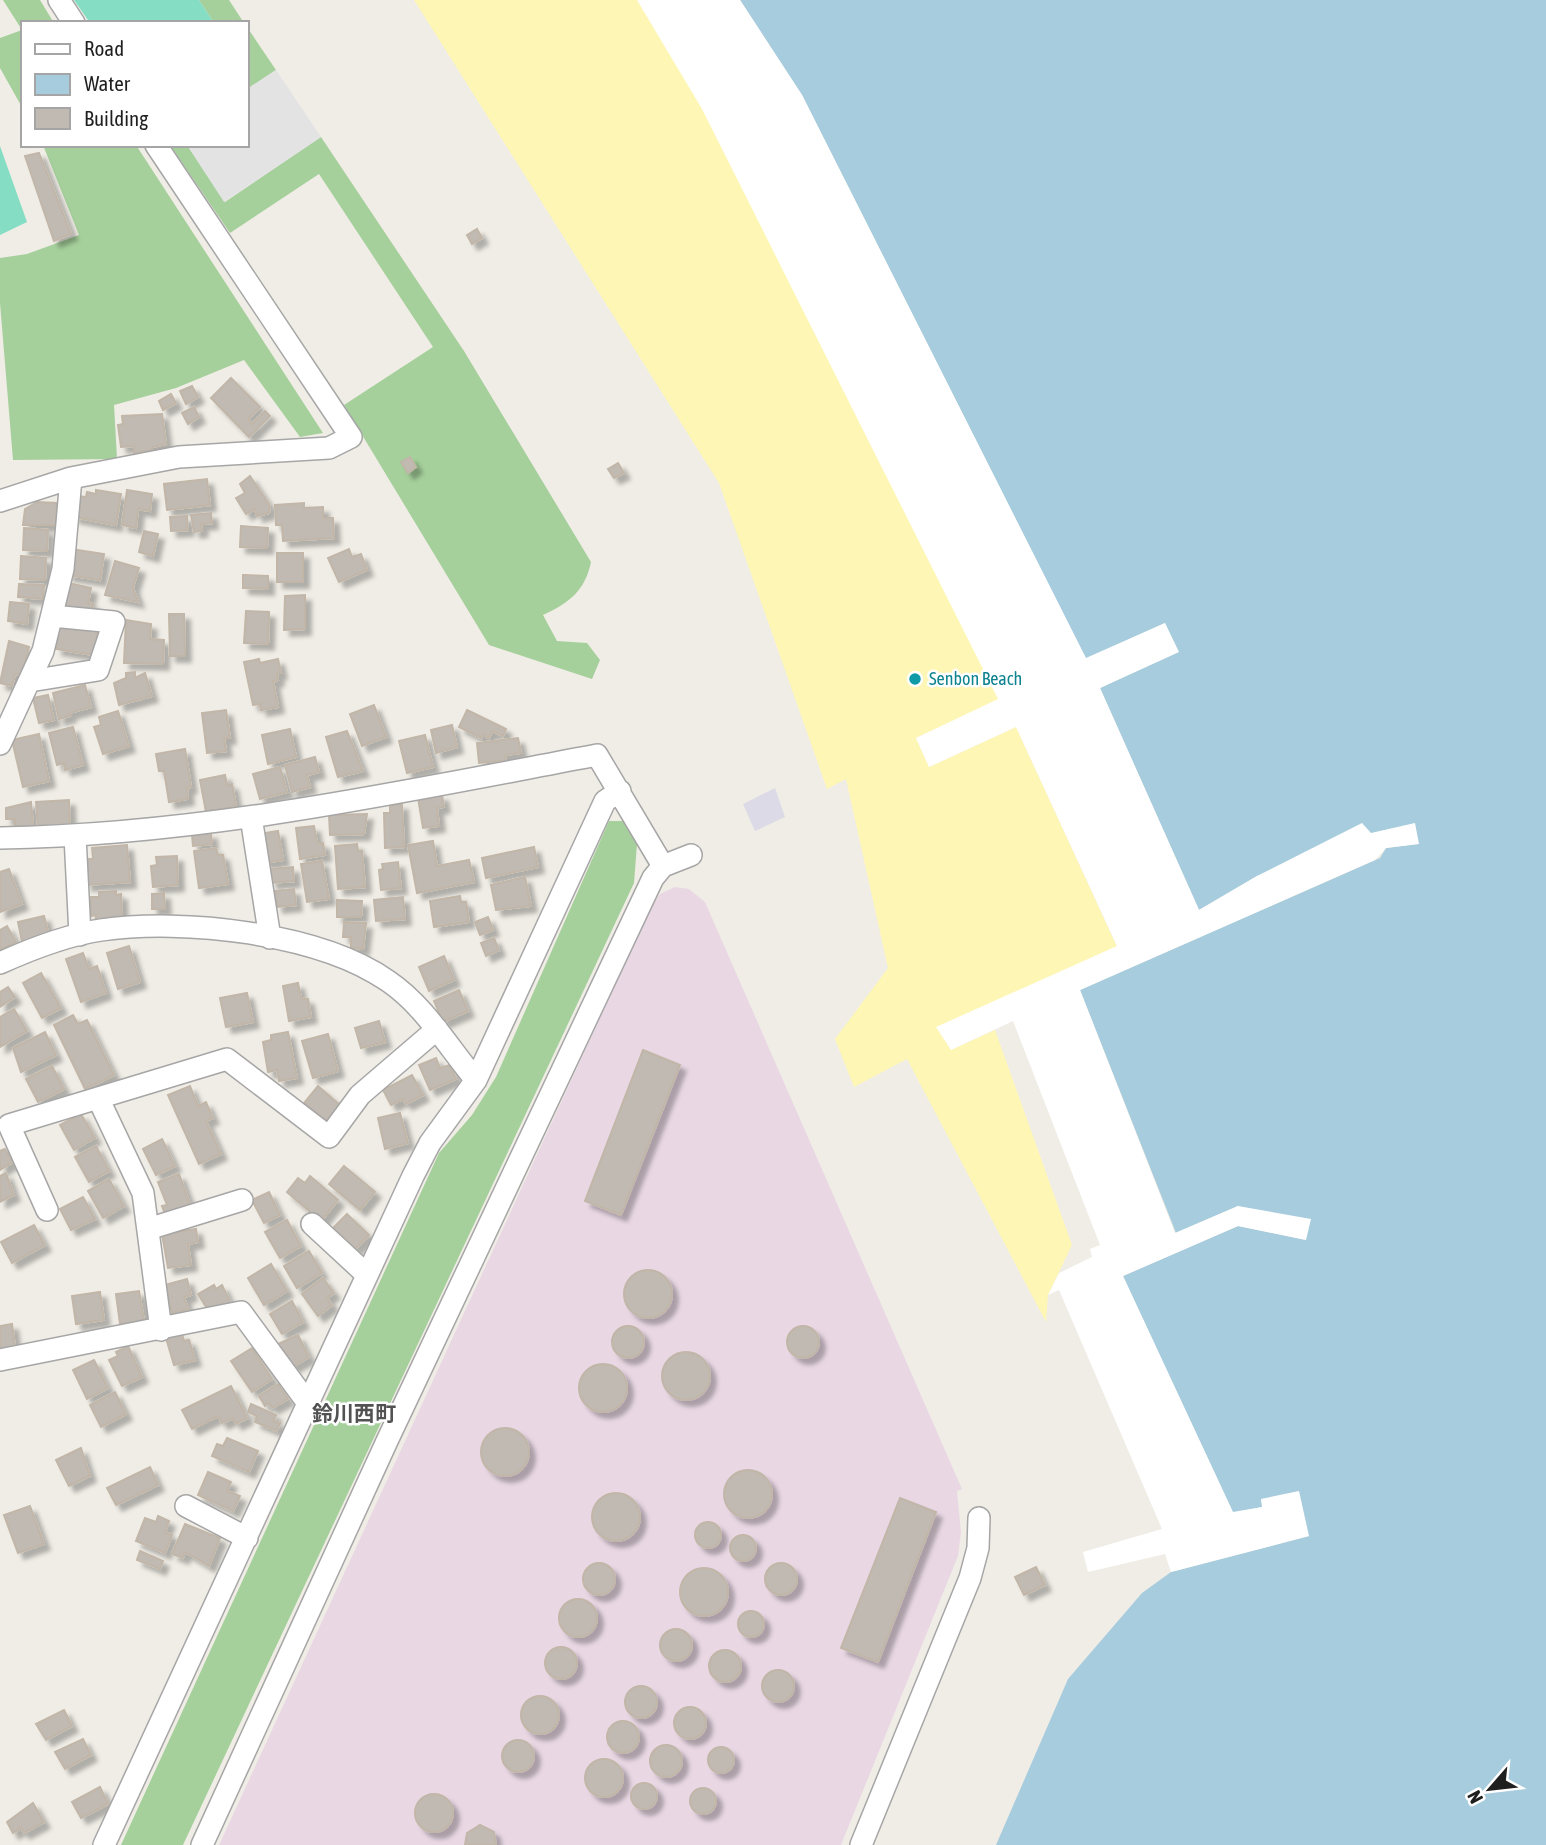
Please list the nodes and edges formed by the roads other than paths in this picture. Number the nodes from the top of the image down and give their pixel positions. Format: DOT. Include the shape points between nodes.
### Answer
graph roads {
  1 [pos="59,0"];
  2 [pos="73,21"];
  3 [pos="157,147"];
  4 [pos="71,478"];
  5 [pos="0,501"];
  6 [pos="52,616"];
  7 [pos="30,681"];
  8 [pos="0,744"];
  9 [pos="620,791"];
  10 [pos="251,817"];
  11 [pos="75,836"];
  12 [pos="0,838"];
  13 [pos="691,855"];
  14 [pos="663,866"];
  15 [pos="80,935"];
  16 [pos="270,937"];
  17 [pos="0,963"];
  18 [pos="437,1029"];
  19 [pos="476,1080"];
  20 [pos="98,1098"];
  21 [pos="242,1200"];
  22 [pos="47,1210"];
  23 [pos="312,1224"];
  24 [pos="148,1230"];
  25 [pos="366,1274"];
  26 [pos="161,1330"];
  27 [pos="0,1360"];
  28 [pos="307,1402"];
  29 [pos="186,1506"];
  30 [pos="979,1518"];
  31 [pos="247,1538"];
  32 [pos="104,1845"];
  33 [pos="202,1845"];
  34 [pos="861,1845"];
  1 -- 2 [label="street"];
  3 -- 4 [label="street" via="351,437 329,448 179,457"];
  4 -- 5 [label="street"];
  4 -- 6 [label="street" via="63,569"];
  6 -- 7 [label="street"];
  6 -- 7 [label="street" via="114,622 98,670"];
  7 -- 8 [label="street"];
  9 -- 10 [label="street" via="597,755"];
  9 -- 14 [label="street"];
  9 -- 19 [label="street" via="605,801"];
  10 -- 11 [label="street"];
  10 -- 16 [label="street"];
  11 -- 12 [label="street"];
  11 -- 15 [label="street"];
  13 -- 14 [label="street"];
  14 -- 33 [label="street" via="653,878 387,1441"];
  15 -- 16 [label="street" via="166,925"];
  15 -- 17 [label="street"];
  16 -- 18 [label="street" via="355,961 390,982"];
  18 -- 19 [label="street"];
  18 -- 20 [label="street" via="360,1095 329,1137 227,1059"];
  19 -- 25 [label="street" via="430,1143"];
  20 -- 22 [label="street" via="9,1125"];
  20 -- 24 [label="street" via="143,1193"];
  21 -- 24 [label="street"];
  23 -- 25 [label="street"];
  24 -- 26 [label="street"];
  25 -- 28 [label="street"];
  26 -- 27 [label="street"];
  26 -- 28 [label="street" via="242,1312"];
  28 -- 31 [label="street"];
  29 -- 31 [label="street"];
  30 -- 34 [label="street" via="970,1578"];
  31 -- 32 [label="street"];
}
